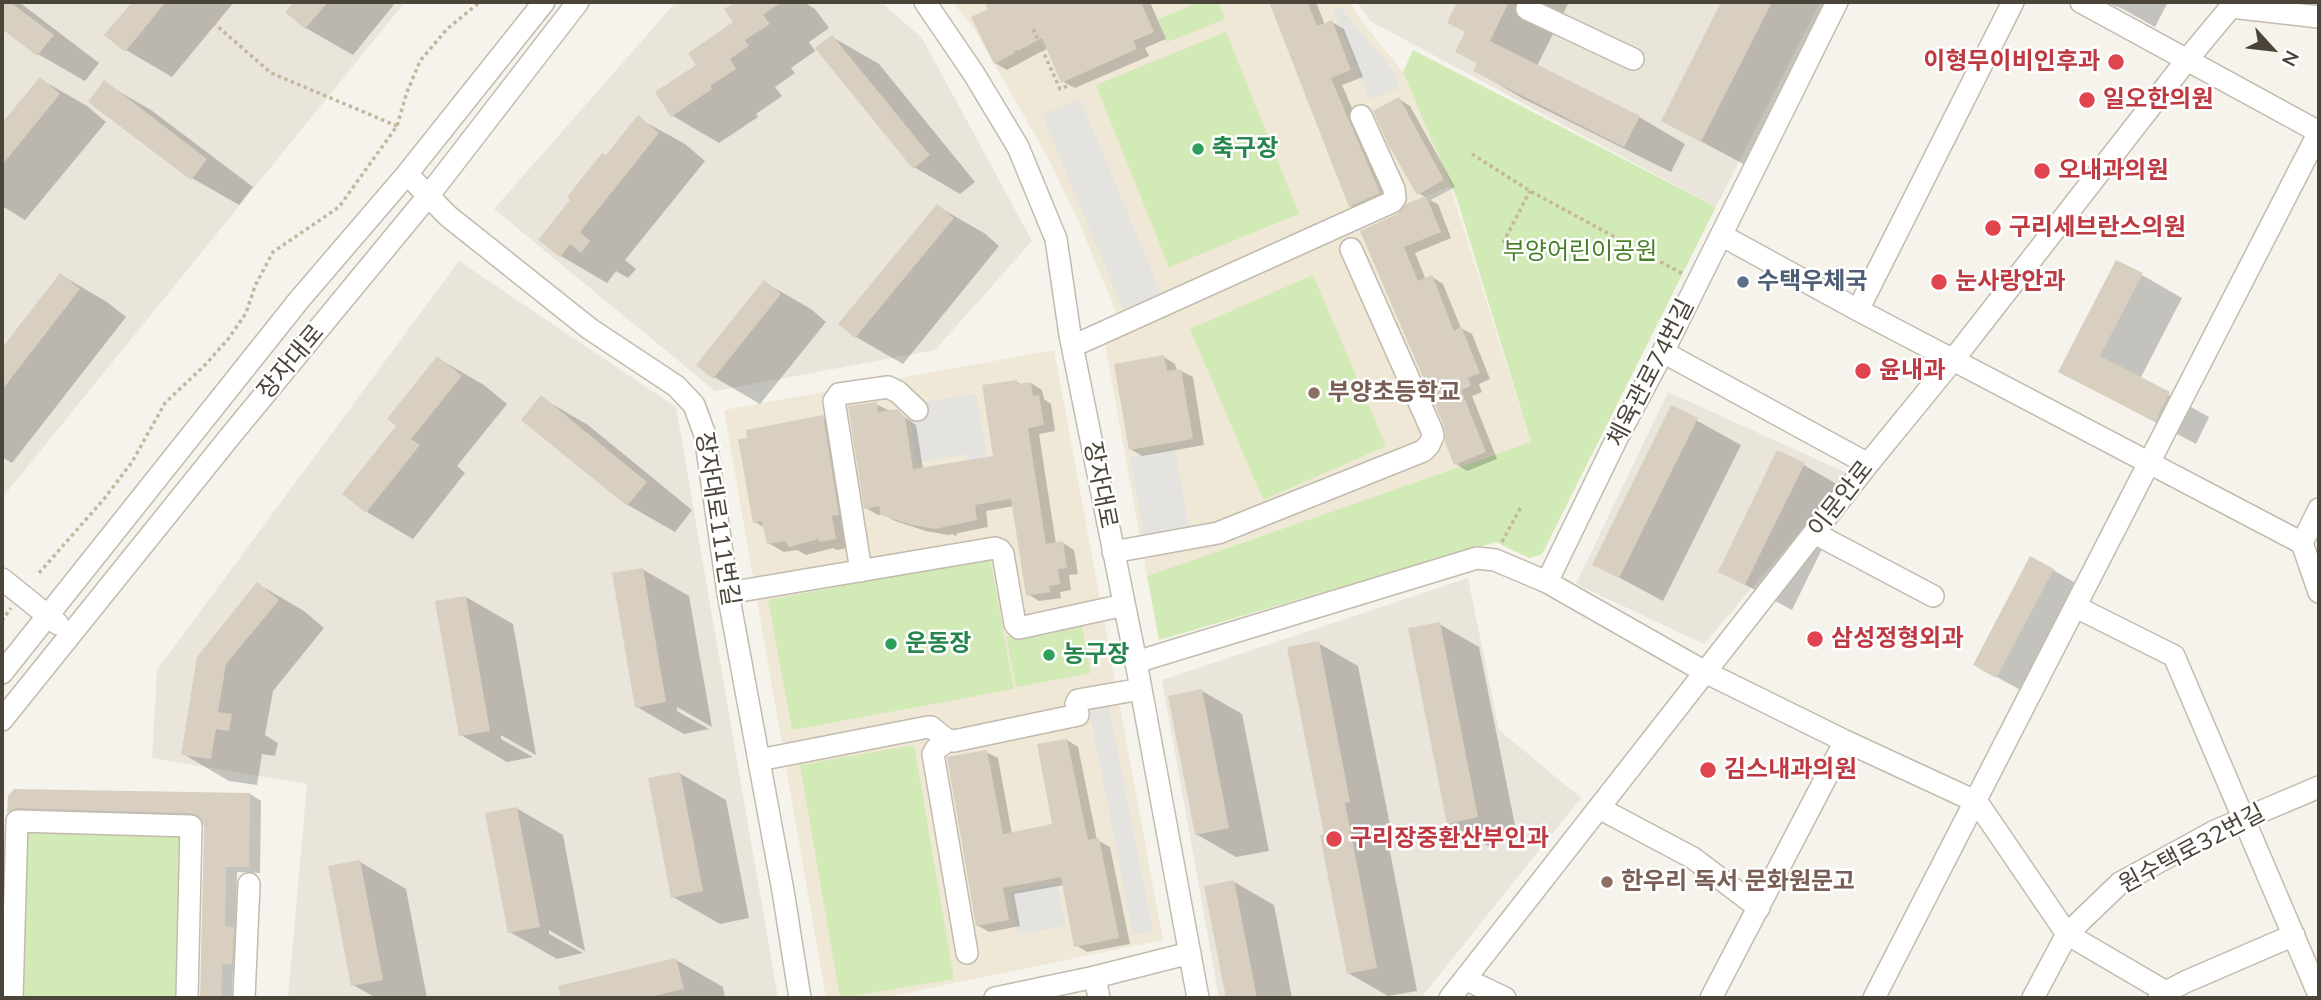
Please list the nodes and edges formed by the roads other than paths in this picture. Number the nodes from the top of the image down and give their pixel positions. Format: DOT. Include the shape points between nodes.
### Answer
graph roads {
  1 [pos="544,2"];
  2 [pos="578,2"];
  3 [pos="1531,2"];
  4 [pos="1837,2"];
  5 [pos="2013,2"];
  6 [pos="2081,2"];
  7 [pos="930,4"];
  8 [pos="2233,4"];
  9 [pos="2319,17"];
  10 [pos="1633,59"];
  11 [pos="2186,61"];
  12 [pos="1361,116"];
  13 [pos="2319,132"];
  14 [pos="407,174"];
  15 [pos="429,195"];
  16 [pos="1721,235"];
  17 [pos="1351,249"];
  18 [pos="1858,310"];
  19 [pos="1073,346"];
  20 [pos="1663,352"];
  21 [pos="1953,360"];
  22 [pos="917,410"];
  23 [pos="2150,463"];
  24 [pos="1868,464"];
  25 [pos="2319,509"];
  26 [pos="1814,533"];
  27 [pos="2302,543"];
  28 [pos="1113,552"];
  29 [pos="861,571"];
  30 [pos="2,579"];
  31 [pos="1547,582"];
  32 [pos="2319,592"];
  33 [pos="729,593"];
  34 [pos="1933,596"];
  35 [pos="1124,605"];
  36 [pos="2076,607"];
  37 [pos="47,615"];
  38 [pos="71,634"];
  39 [pos="1136,662"];
  40 [pos="1705,672"];
  41 [pos="2,673"];
  42 [pos="1141,689"];
  43 [pos="2,720"];
  44 [pos="949,740"];
  45 [pos="1845,741"];
  46 [pos="759,760"];
  47 [pos="2319,787"];
  48 [pos="1977,802"];
  49 [pos="1599,808"];
  50 [pos="2245,818"];
  51 [pos="249,884"];
  52 [pos="1759,908"];
  53 [pos="2067,934"];
  54 [pos="2294,935"];
  55 [pos="967,953"];
  56 [pos="1190,953"];
  57 [pos="1095,977"];
  58 [pos="1465,979"];
  59 [pos="2163,995"];
  60 [pos="2319,995"];
  61 [pos="12,998"];
  62 [pos="187,998"];
  63 [pos="244,998"];
  64 [pos="800,998"];
  65 [pos="995,998"];
  66 [pos="1099,998"];
  67 [pos="1198,998"];
  68 [pos="1450,998"];
  69 [pos="1505,998"];
  70 [pos="1712,998"];
  71 [pos="1874,998"];
  72 [pos="2033,998"];
  1 -- 14 [label="street, 장자대로"];
  2 -- 15 [label="street, 장자대로"];
  3 -- 10 [label="street" via="1527,9"];
  4 -- 16 [label="street, 체육관로74번길"];
  5 -- 18 [label="street"];
  6 -- 11 [label="street"];
  7 -- 19 [label="street, 장자대로" via="1018,148 1054,232"];
  8 -- 9 [label="street"];
  8 -- 11 [label="street, 이문안로"];
  11 -- 13 [label="street"];
  11 -- 21 [label="street, 이문안로"];
  12 -- 19 [label="street" via="1394,190 1392,202"];
  13 -- 23 [label="street"];
  14 -- 15 [label="street, 장자대로111번길"];
  14 -- 37 [label="street, 장자대로" via="299,300"];
  15 -- 33 [label="street, 장자대로111번길" via="447,216 571,315 676,386 694,405 705,435"];
  15 -- 38 [label="street, 장자대로"];
  16 -- 18 [label="street"];
  16 -- 20 [label="street, 체육관로74번길"];
  17 -- 28 [label="street" via="1432,431 1429,445 1219,533"];
  18 -- 21 [label="street"];
  19 -- 28 [label="street, 장자대로"];
  20 -- 24 [label="street"];
  20 -- 31 [label="street, 체육관로74번길"];
  21 -- 23 [label="street"];
  21 -- 24 [label="street, 이문안로"];
  22 -- 29 [label="street" via="888,387 839,394 834,401"];
  23 -- 27 [label="street"];
  23 -- 36 [label="street"];
  24 -- 26 [label="street, 이문안로"];
  25 -- 27 [label="street"];
  26 -- 34 [label="street"];
  26 -- 40 [label="street, 이문안로"];
  27 -- 32 [label="street"];
  28 -- 35 [label="street, 장자대로"];
  29 -- 33 [label="street"];
  29 -- 35 [label="street" via="995,548 1003,554 1019,628"];
  30 -- 37 [label="street"];
  31 -- 39 [label="street" via="1495,560 1477,558"];
  31 -- 40 [label="street"];
  33 -- 46 [label="street, 장자대로111번길"];
  35 -- 39 [label="street, 장자대로"];
  36 -- 48 [label="street"];
  36 -- 50 [label="street" via="2174,656"];
  37 -- 38 [label="street"];
  37 -- 41 [label="street, 장자대로"];
  38 -- 43 [label="street, 장자대로"];
  39 -- 42 [label="street, 장자대로"];
  40 -- 45 [label="street"];
  40 -- 49 [label="street, 이문안로"];
  42 -- 44 [label="street" via="1077,700 1078,715"];
  42 -- 56 [label="street, 장자대로"];
  44 -- 46 [label="street" via="928,727"];
  44 -- 55 [label="street" via="933,754"];
  45 -- 48 [label="street"];
  45 -- 52 [label="street"];
  46 -- 64 [label="street, 장자대로111번길"];
  47 -- 50 [label="street, 원수택로32번길"];
  48 -- 53 [label="street"];
  48 -- 71 [label="street"];
  49 -- 52 [label="street" via="1693,858"];
  49 -- 58 [label="street, 이문안로"];
  50 -- 53 [label="street, 원수택로32번길" via="2119,883"];
  50 -- 54 [label="street"];
  51 -- 63 [label="street"];
  52 -- 70 [label="street"];
  53 -- 59 [label="street"];
  53 -- 72 [label="street, 원수택로32번길"];
  54 -- 59 [label="street"];
  54 -- 60 [label="street"];
  56 -- 57 [label="street"];
  56 -- 67 [label="street, 장자대로"];
  57 -- 65 [label="street"];
  57 -- 66 [label="street"];
  58 -- 68 [label="street, 이문안로"];
  58 -- 69 [label="street"];
  61 -- 62 [label="street" via="17,821 195,826"];
}
